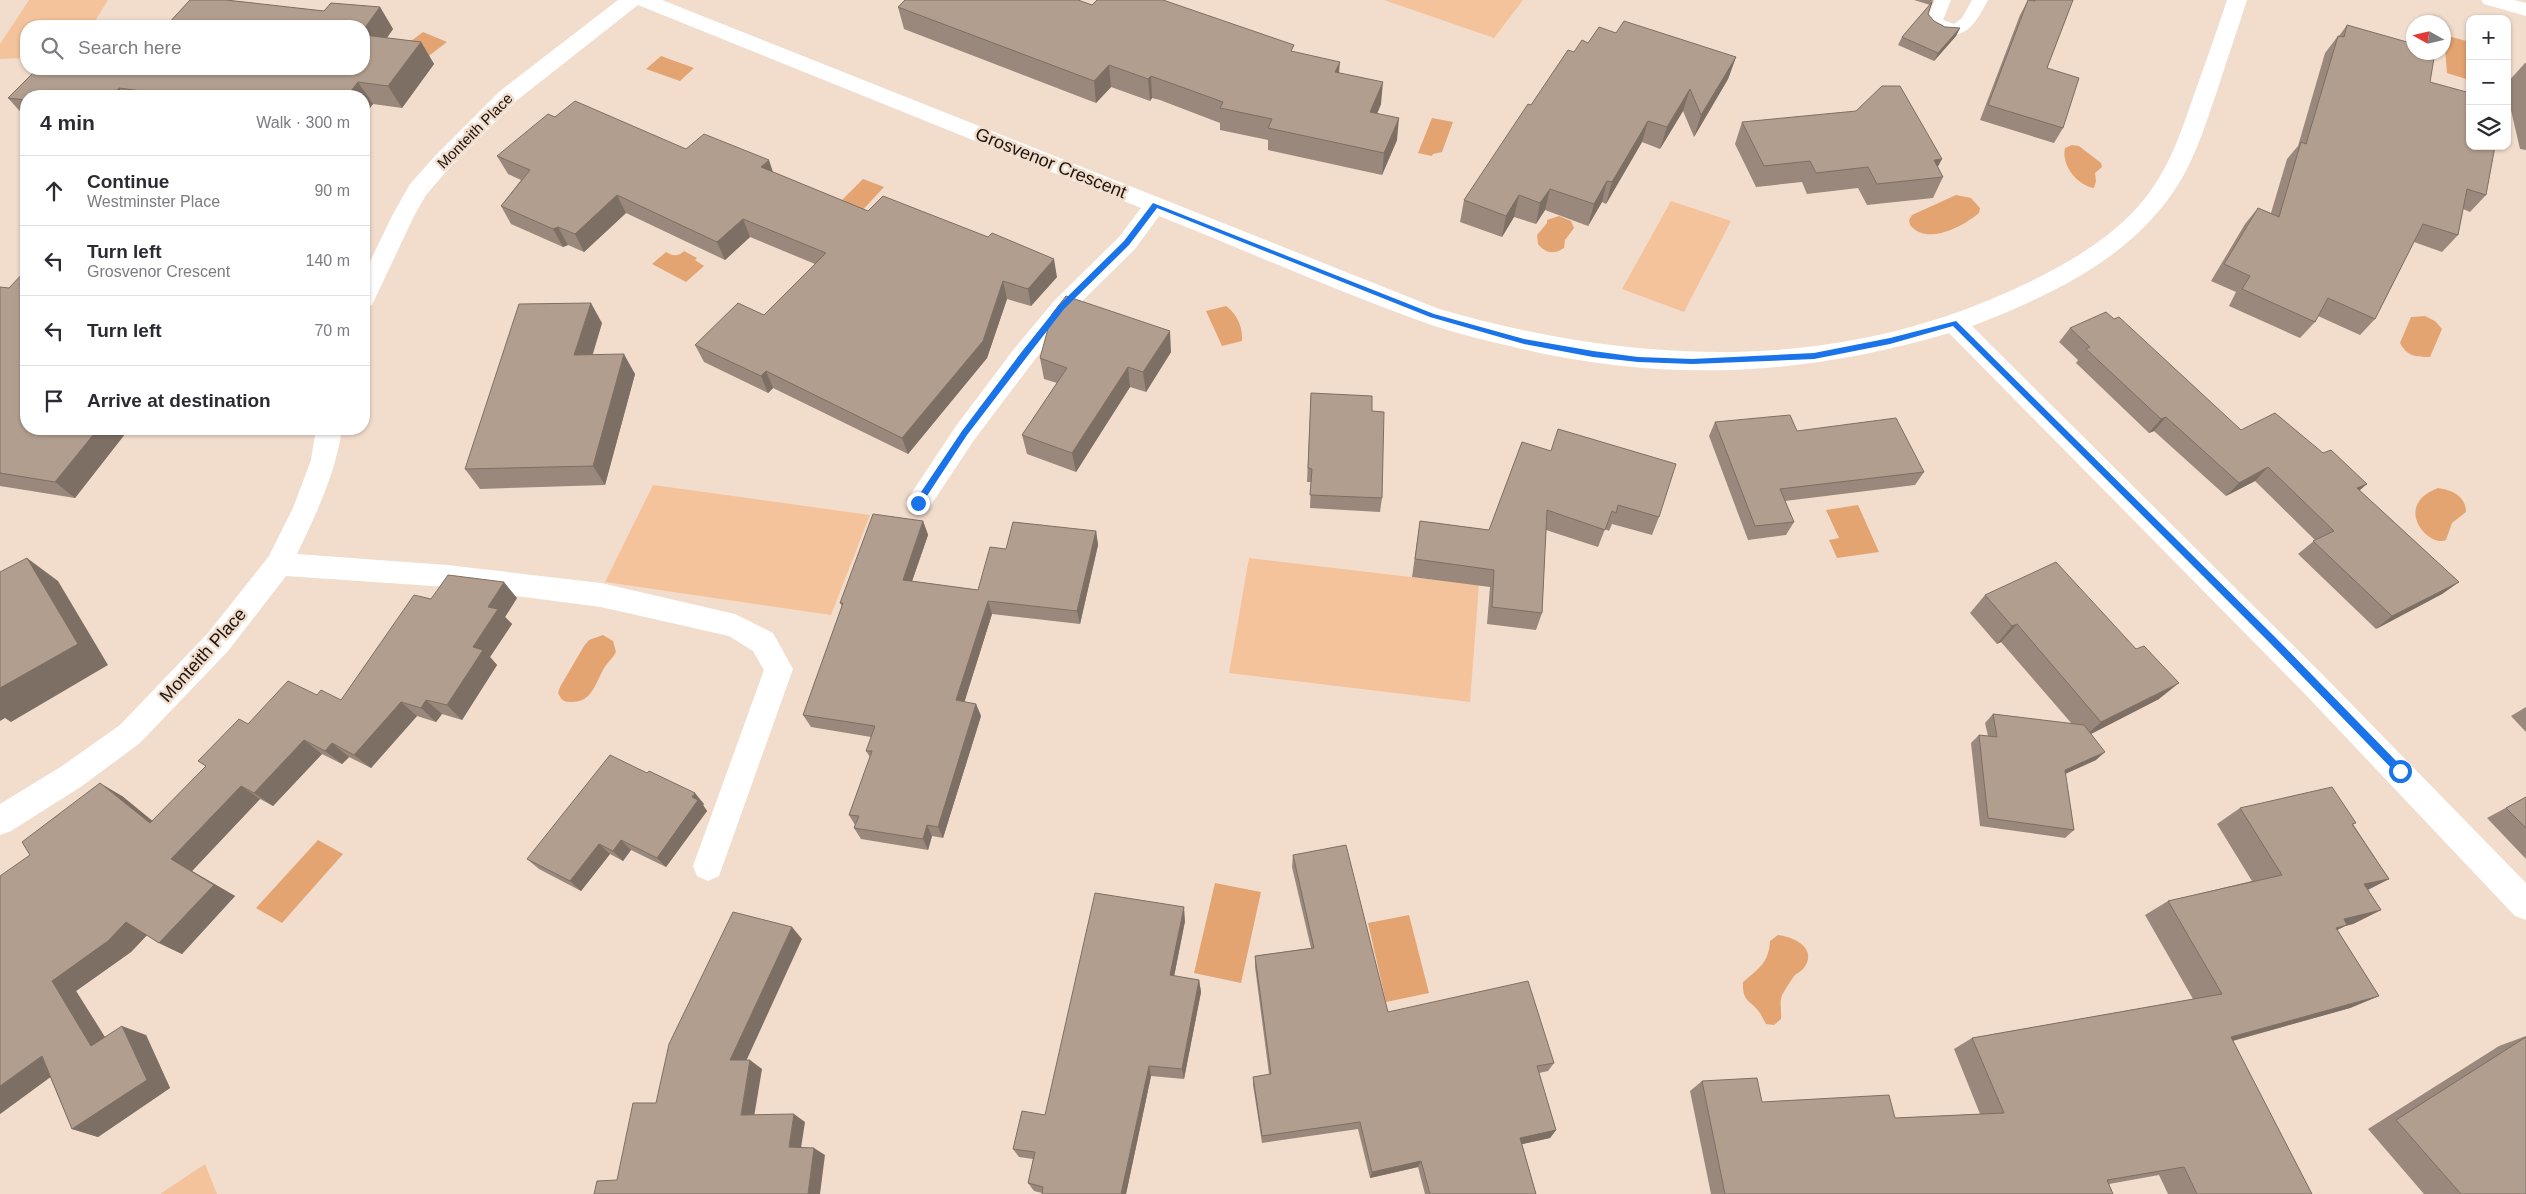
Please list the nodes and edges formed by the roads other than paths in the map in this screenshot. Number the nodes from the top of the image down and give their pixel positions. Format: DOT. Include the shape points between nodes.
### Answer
graph roads {
  1 [pos="631,0"];
  2 [pos="644,0"];
  3 [pos="1943,0"];
  4 [pos="1980,0"];
  5 [pos="2238,0"];
  6 [pos="2491,0"];
  7 [pos="2526,10"];
  8 [pos="1155,205"];
  9 [pos="370,286"];
  10 [pos="1954,323"];
  11 [pos="328,435"];
  12 [pos="918,503"];
  13 [pos="279,564"];
  14 [pos="0,821"];
  15 [pos="708,866"];
  16 [pos="2526,906"];
  1 -- 9 [label="street, Monteith Place" via="508,96 443,161 418,190"];
  2 -- 8 [label="street, Grosvenor Crescent"];
  3 -- 4 [label="lane" via="1934,21 1940,27 1953,30 1961,29 1967,23"];
  5 -- 10 [label="street, Grosvenor Crescent" via="2186,152 2164,191 2127,231 2086,263 2026,295"];
  6 -- 7 [label="street"];
  8 -- 10 [label="street, Grosvenor Crescent" via="1432,316 1524,342 1593,354 1692,362 1814,356 1890,341"];
  8 -- 12 [label="street" via="1127,243 1062,307 1023,356 964,433"];
  10 -- 16 [label="street" via="2271,638"];
  11 -- 13 [label="street, Monteith Place" via="324,460 306,508"];
  13 -- 14 [label="street, Monteith Place" via="218,642 130,734"];
  13 -- 15 [label="street" via="447,576 601,594 735,626 763,642 779,669"];
}
